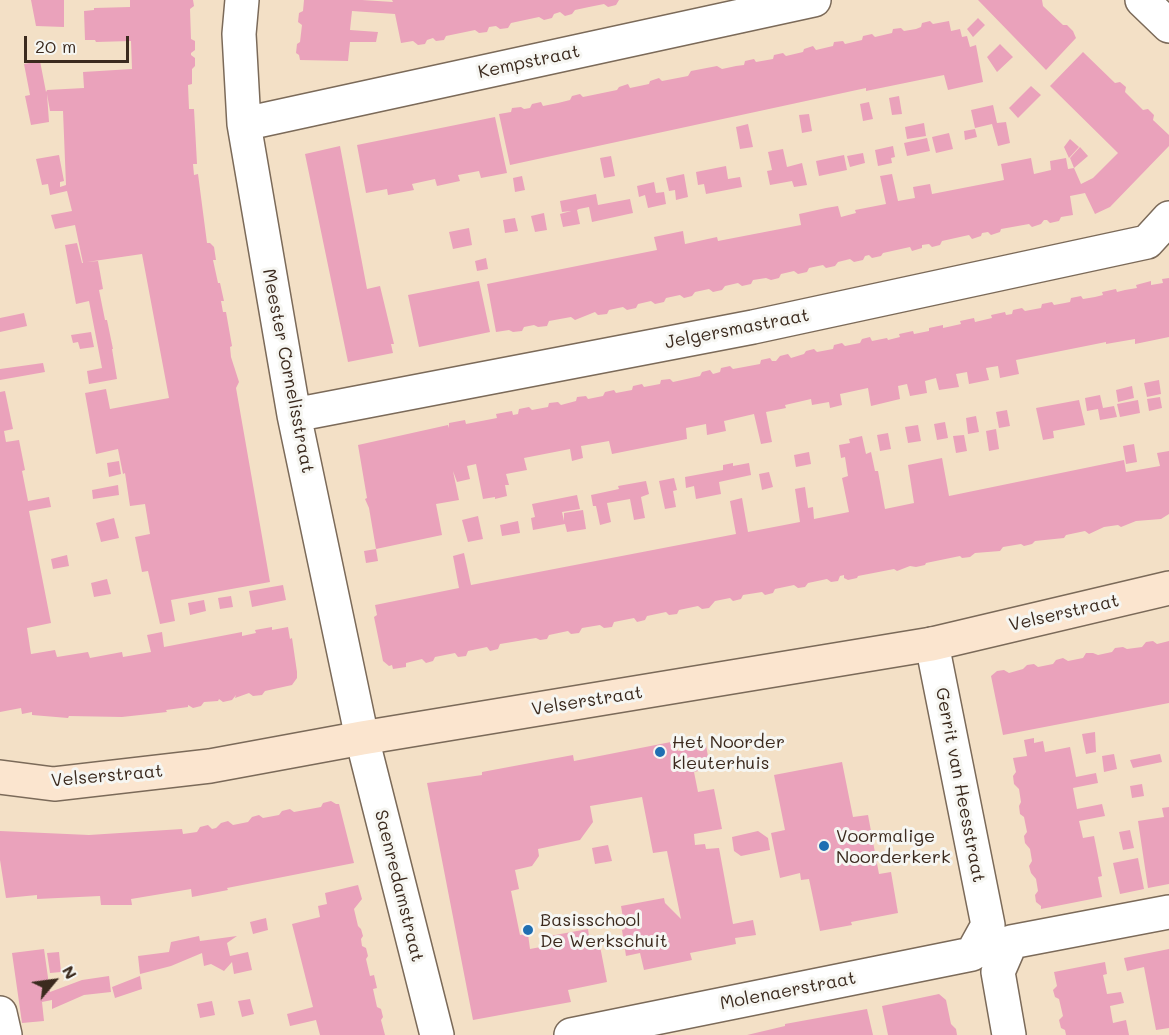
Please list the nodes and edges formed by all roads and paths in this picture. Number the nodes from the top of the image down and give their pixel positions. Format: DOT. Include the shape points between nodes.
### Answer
graph roads {
  1 [pos="242,0"];
  2 [pos="814,0"];
  3 [pos="1142,0"];
  4 [pos="1169,26"];
  5 [pos="244,124"];
  6 [pos="1169,218"];
  7 [pos="294,415"];
  8 [pos="1169,588"];
  9 [pos="932,644"];
  10 [pos="362,738"];
  11 [pos="0,777"];
  12 [pos="1169,912"];
  13 [pos="1000,934"];
  14 [pos="985,963"];
  15 [pos="0,1013"];
  16 [pos="5,1035"];
  17 [pos="437,1035"];
  18 [pos="570,1035"];
  19 [pos="1009,1035"];
  1 -- 5 [label="street, Meester Cornelisstraat" via="239,34"];
  2 -- 5 [label="street, Kempstraat"];
  3 -- 4 [label="street"];
  5 -- 7 [label="street, Meester Cornelisstraat"];
  6 -- 7 [label="street, Jelgersmastraat" via="1147,242 753,327"];
  7 -- 10 [label="street, Meester Cornelisstraat"];
  8 -- 9 [label="street, Velserstraat"];
  9 -- 10 [label="street, Velserstraat"];
  9 -- 13 [label="street, Gerrit van Heesstraat"];
  10 -- 11 [label="street, Velserstraat" via="210,766 65,783"];
  10 -- 17 [label="street, Saenredamstraat"];
  12 -- 13 [label="street"];
  13 -- 14 [label="street"];
  14 -- 18 [label="street, Molenaerstraat"];
  14 -- 19 [label="street"];
  15 -- 16 [label="street"];
}
